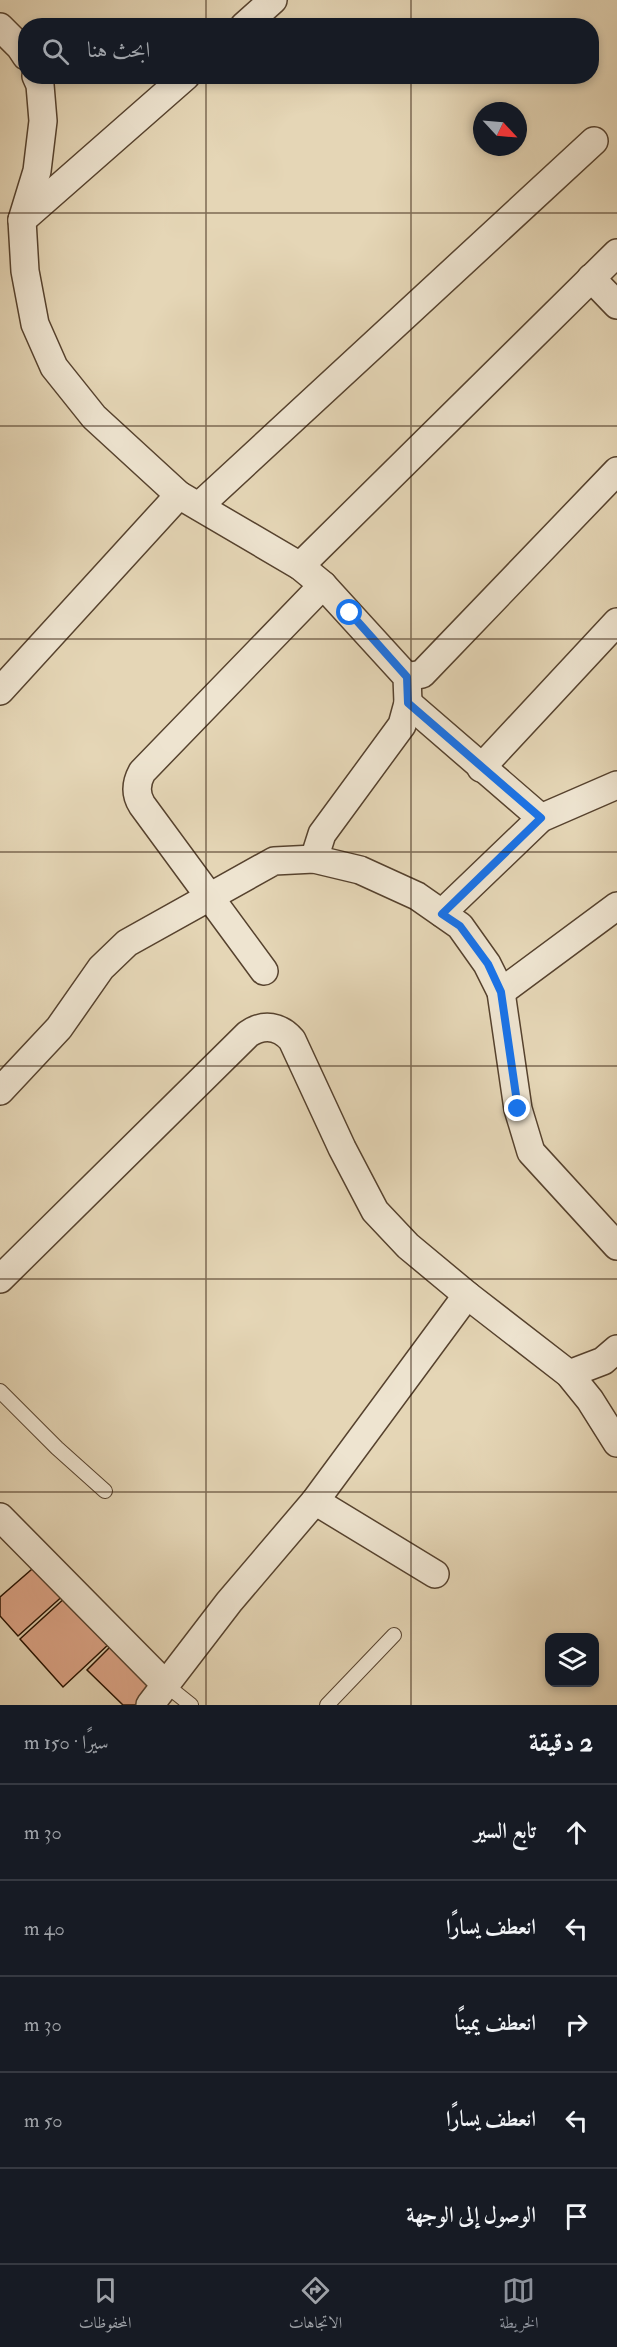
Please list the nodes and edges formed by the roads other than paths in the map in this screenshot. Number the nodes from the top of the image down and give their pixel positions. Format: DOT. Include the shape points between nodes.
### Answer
graph roads {
  1 [pos="273,0"];
  2 [pos="253,18"];
  3 [pos="0,27"];
  4 [pos="18,45"];
  5 [pos="40,84"];
  6 [pos="177,84"];
  7 [pos="594,141"];
  8 [pos="22,220"];
  9 [pos="617,253"];
  10 [pos="591,278"];
  11 [pos="617,305"];
  12 [pos="617,471"];
  13 [pos="189,500"];
  14 [pos="300,566"];
  15 [pos="323,585"];
  16 [pos="617,622"];
  17 [pos="407,690"];
  18 [pos="0,691"];
  19 [pos="481,768"];
  20 [pos="617,785"];
  21 [pos="541,818"];
  22 [pos="314,859"];
  23 [pos="208,897"];
  24 [pos="617,906"];
  25 [pos="442,914"];
  26 [pos="264,971"];
  27 [pos="501,992"];
  28 [pos="0,1091"];
  29 [pos="617,1246"];
  30 [pos="0,1279"];
  31 [pos="467,1295"];
  32 [pos="617,1349"];
  33 [pos="569,1374"];
  34 [pos="0,1391"];
  35 [pos="617,1443"];
  36 [pos="105,1491"];
  37 [pos="315,1501"];
  38 [pos="0,1519"];
  39 [pos="435,1574"];
  40 [pos="394,1635"];
  41 [pos="158,1695"];
  42 [pos="191,1705"];
  43 [pos="327,1705"];
  1 -- 2 [label="street"];
  3 -- 4 [label="street"];
  5 -- 8 [label="street" via="43,121 37,171"];
  6 -- 8 [label="street"];
  7 -- 13 [label="street"];
  8 -- 13 [label="street" via="25,271 36,324 54,367 94,417"];
  9 -- 10 [label="street"];
  10 -- 11 [label="street"];
  10 -- 14 [label="street"];
  12 -- 17 [label="street"];
  13 -- 14 [label="street"];
  13 -- 18 [label="street"];
  14 -- 15 [label="street"];
  15 -- 17 [label="street"];
  15 -- 23 [label="street" via="142,772 137,783 139,800"];
  16 -- 19 [label="street"];
  17 -- 19 [label="street"];
  17 -- 22 [label="street" via="402,726 322,834"];
  19 -- 21 [label="street"];
  20 -- 21 [label="street"];
  21 -- 25 [label="street"];
  22 -- 23 [label="street" via="274,861"];
  22 -- 25 [label="street" via="360,870 417,896"];
  23 -- 26 [label="street"];
  23 -- 28 [label="street" via="128,943 101,968 58,1028"];
  24 -- 27 [label="street"];
  25 -- 27 [label="street" via="460,926 488,964"];
  27 -- 29 [label="street" via="518,1109 531,1152"];
  30 -- 31 [label="street" via="248,1034 263,1027 280,1029 292,1040 375,1211 408,1246"];
  31 -- 33 [label="street"];
  31 -- 37 [label="street"];
  32 -- 33 [label="street" via="603,1361"];
  33 -- 35 [label="street"];
  34 -- 36 [label="lane"];
  37 -- 39 [label="street"];
  37 -- 41 [label="street" via="229,1602"];
  38 -- 41 [label="street"];
  40 -- 43 [label="lane"];
  41 -- 42 [label="lane"];
}
